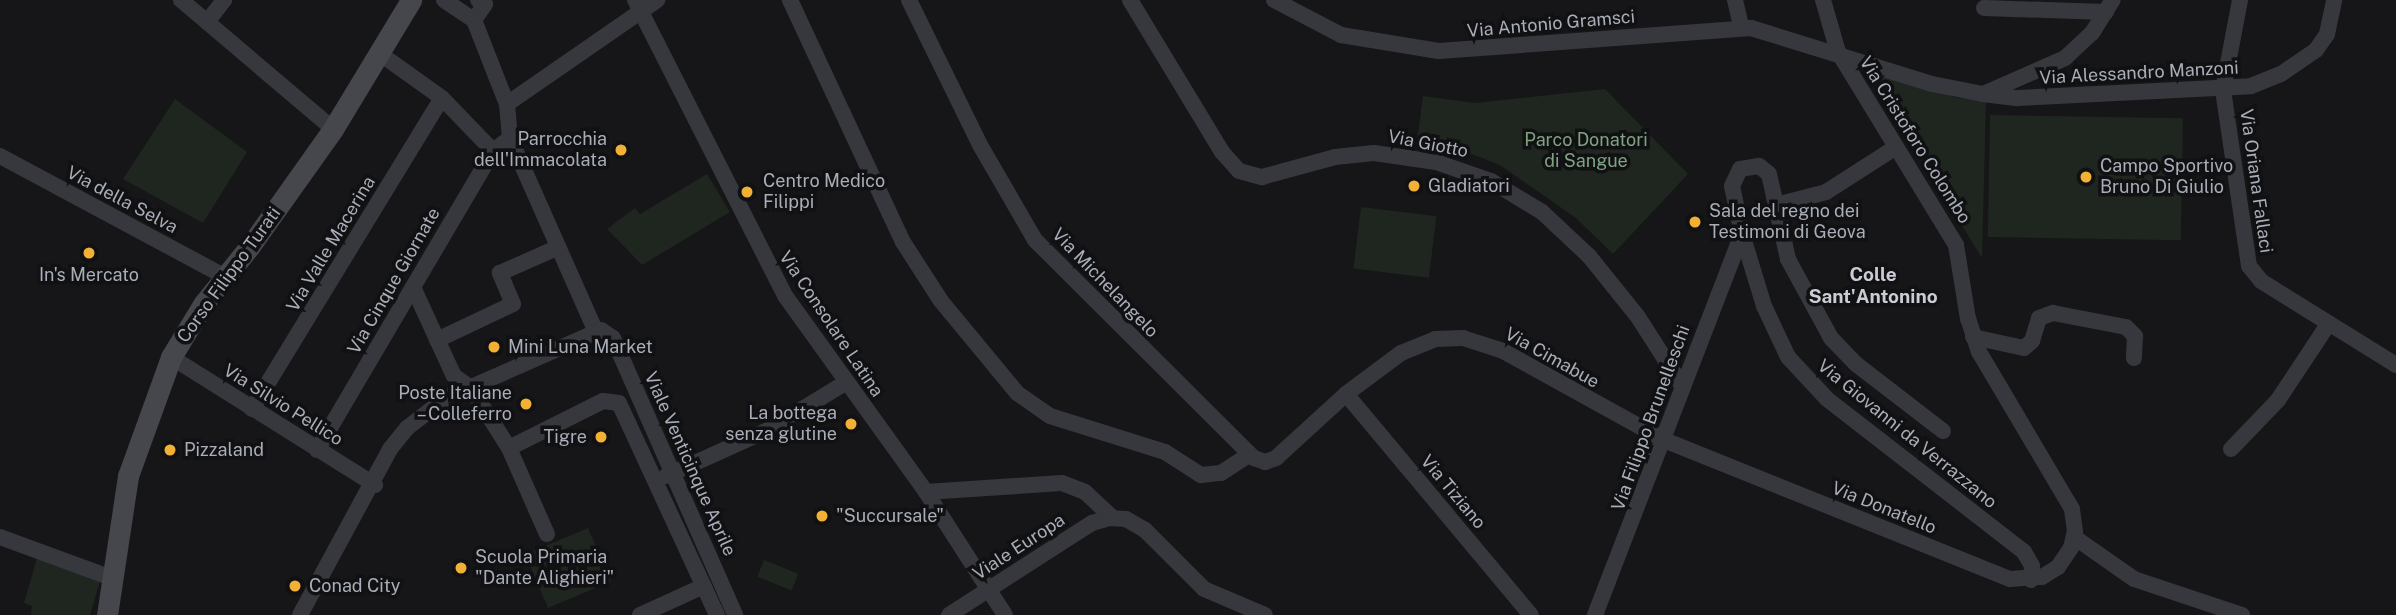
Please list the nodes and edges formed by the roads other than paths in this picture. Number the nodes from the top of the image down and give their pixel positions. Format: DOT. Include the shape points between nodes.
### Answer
graph roads {
  1 [pos="181,0"];
  2 [pos="224,0"];
  3 [pos="411,0"];
  4 [pos="444,0"];
  5 [pos="657,0"];
  6 [pos="790,0"];
  7 [pos="909,0"];
  8 [pos="1130,0"];
  9 [pos="1274,0"];
  10 [pos="1735,0"];
  11 [pos="1824,0"];
  12 [pos="2240,0"];
  13 [pos="2334,0"];
  14 [pos="484,1"];
  15 [pos="637,5"];
  16 [pos="2110,6"];
  17 [pos="1984,8"];
  18 [pos="474,20"];
  19 [pos="207,22"];
  20 [pos="1741,27"];
  21 [pos="1838,52"];
  22 [pos="379,54"];
  23 [pos="2223,90"];
  24 [pos="1983,94"];
  25 [pos="442,98"];
  26 [pos="507,104"];
  27 [pos="333,128"];
  28 [pos="510,138"];
  29 [pos="1896,147"];
  30 [pos="493,151"];
  31 [pos="0,156"];
  32 [pos="1776,205"];
  33 [pos="1742,234"];
  34 [pos="559,247"];
  35 [pos="226,277"];
  36 [pos="413,287"];
  37 [pos="2329,323"];
  38 [pos="601,331"];
  39 [pos="1973,337"];
  40 [pos="437,340"];
  41 [pos="171,358"];
  42 [pos="2134,358"];
  43 [pos="2396,365"];
  44 [pos="845,383"];
  45 [pos="1681,384"];
  46 [pos="471,388"];
  47 [pos="1346,394"];
  48 [pos="252,410"];
  49 [pos="1943,431"];
  50 [pos="1664,440"];
  51 [pos="509,448"];
  52 [pos="2231,449"];
  53 [pos="317,450"];
  54 [pos="1249,455"];
  55 [pos="673,473"];
  56 [pos="657,479"];
  57 [pos="375,485"];
  58 [pos="926,492"];
  59 [pos="1113,518"];
  60 [pos="547,534"];
  61 [pos="0,537"];
  62 [pos="2074,537"];
  63 [pos="112,578"];
  64 [pos="2031,580"];
  65 [pos="704,586"];
  66 [pos="989,589"];
  67 [pos="107,615"];
  68 [pos="121,615"];
  69 [pos="300,615"];
  70 [pos="640,615"];
  71 [pos="717,615"];
  72 [pos="735,615"];
  73 [pos="949,615"];
  74 [pos="1004,615"];
  75 [pos="1265,615"];
  76 [pos="1531,615"];
  77 [pos="1595,615"];
  78 [pos="2242,615"];
  1 -- 19 [label="street"];
  2 -- 19 [label="street"];
  3 -- 22 [label="main road, Corso Filippo Turati"];
  4 -- 18 [label="street"];
  5 -- 15 [label="street"];
  6 -- 54 [label="street" via="903,242 941,300 1017,393 1050,416 1165,452 1201,475 1221,473"];
  7 -- 54 [label="street, Via Michelangelo" via="980,145 1035,240"];
  8 -- 45 [label="street, Via Giotto" via="1222,152 1239,171 1262,177 1335,157 1374,153 1436,162 1491,181 1542,212 1589,256 1638,317"];
  9 -- 20 [label="street, Via Antonio Gramsci" via="1341,35 1439,51"];
  10 -- 20 [label="street"];
  11 -- 21 [label="street, Via Cristoforo Colombo"];
  12 -- 23 [label="street, Via Oriana Fallaci"];
  13 -- 23 [label="street, Via Alessandro Manzoni" via="2327,34 2310,56 2265,82"];
  14 -- 18 [label="street"];
  15 -- 26 [label="street"];
  15 -- 44 [label="street, Via Consolare Latina" via="762,256"];
  16 -- 17 [label="street"];
  16 -- 24 [label="street" via="2086,40 2065,58"];
  18 -- 26 [label="street, Viale Venticinque Aprile"];
  19 -- 27 [label="street"];
  20 -- 21 [label="street, Via Antonio Gramsci"];
  21 -- 24 [label="street, Via Alessandro Manzoni" via="1932,85"];
  21 -- 29 [label="street, Via Cristoforo Colombo"];
  22 -- 25 [label="street"];
  22 -- 27 [label="main road, Corso Filippo Turati"];
  23 -- 24 [label="street, Via Alessandro Manzoni" via="2012,98"];
  23 -- 37 [label="street, Via Oriana Fallaci" via="2250,269 2261,281"];
  25 -- 30 [label="street"];
  25 -- 48 [label="street, Via Valle Macerina"];
  26 -- 28 [label="street, Viale Venticinque Aprile"];
  27 -- 35 [label="main road, Corso Filippo Turati"];
  28 -- 30 [label="street, Via Cinque Giornate"];
  28 -- 34 [label="street, Viale Venticinque Aprile"];
  29 -- 32 [label="street" via="1826,192"];
  29 -- 39 [label="street, Via Cristoforo Colombo" via="1958,250"];
  30 -- 36 [label="street, Via Cinque Giornate"];
  31 -- 35 [label="street, Via della Selva"];
  32 -- 33 [label="street, Via Giovanni da Verrazzano" via="1772,180 1759,166 1741,169 1732,186"];
  32 -- 49 [label="street" via="1788,258 1831,338 1856,364"];
  33 -- 45 [label="street, Via Filippo Brunelleschi"];
  33 -- 64 [label="street, Via Giovanni da Verrazzano" via="1771,326 1803,377 2024,552 2032,566"];
  34 -- 38 [label="street, Viale Venticinque Aprile"];
  34 -- 40 [label="street" via="500,274 513,304"];
  35 -- 41 [label="main road, Corso Filippo Turati"];
  36 -- 40 [label="street"];
  36 -- 53 [label="street, Via Cinque Giornate"];
  37 -- 43 [label="street, Via Oriana Fallaci"];
  37 -- 52 [label="street" via="2274,404"];
  38 -- 46 [label="street"];
  38 -- 55 [label="street, Viale Venticinque Aprile"];
  39 -- 42 [label="street" via="2024,348 2032,341 2039,318 2050,312 2126,327 2136,341"];
  39 -- 62 [label="street, Via Cristoforo Colombo" via="2070,504"];
  40 -- 46 [label="street" via="454,376"];
  41 -- 48 [label="street, Via Silvio Pellico"];
  41 -- 63 [label="main road, Corso Filippo Turati" via="128,476"];
  44 -- 55 [label="street" via="768,430"];
  44 -- 58 [label="street, Via Consolare Latina"];
  45 -- 50 [label="street, Via Filippo Brunelleschi"];
  46 -- 51 [label="street"];
  46 -- 57 [label="street" via="440,402 407,428 387,456"];
  47 -- 50 [label="street, Via Cimabue" via="1414,347 1440,338 1463,338 1494,347"];
  47 -- 54 [label="street, Via Cimabue" via="1276,458 1265,462"];
  47 -- 76 [label="street, Via Tiziano"];
  48 -- 53 [label="street, Via Silvio Pellico"];
  50 -- 64 [label="street, Via Donatello" via="2010,579"];
  50 -- 77 [label="street, Via Filippo Brunelleschi"];
  51 -- 56 [label="street, Viale Venticinque Aprile" via="603,401 616,401 625,409"];
  51 -- 60 [label="street"];
  53 -- 57 [label="street, Via Silvio Pellico"];
  55 -- 56 [label="street"];
  55 -- 72 [label="street, Viale Venticinque Aprile"];
  56 -- 65 [label="street, Viale Venticinque Aprile"];
  57 -- 69 [label="street"];
  58 -- 59 [label="street" via="1062,483 1086,492"];
  58 -- 66 [label="street, Via Consolare Latina"];
  59 -- 66 [label="street, Viale Europa" via="1092,523"];
  59 -- 75 [label="street" via="1144,530 1204,589"];
  61 -- 63 [label="street"];
  62 -- 64 [label="street" via="2058,566"];
  62 -- 78 [label="street" via="2134,579"];
  63 -- 67 [label="main road, Corso Filippo Turati"];
  63 -- 68 [label="main road, Corso Filippo Turati"];
  65 -- 70 [label="street"];
  65 -- 71 [label="street, Viale Venticinque Aprile"];
  66 -- 73 [label="street, Viale Europa"];
  66 -- 74 [label="street, Via Consolare Latina"];
}
